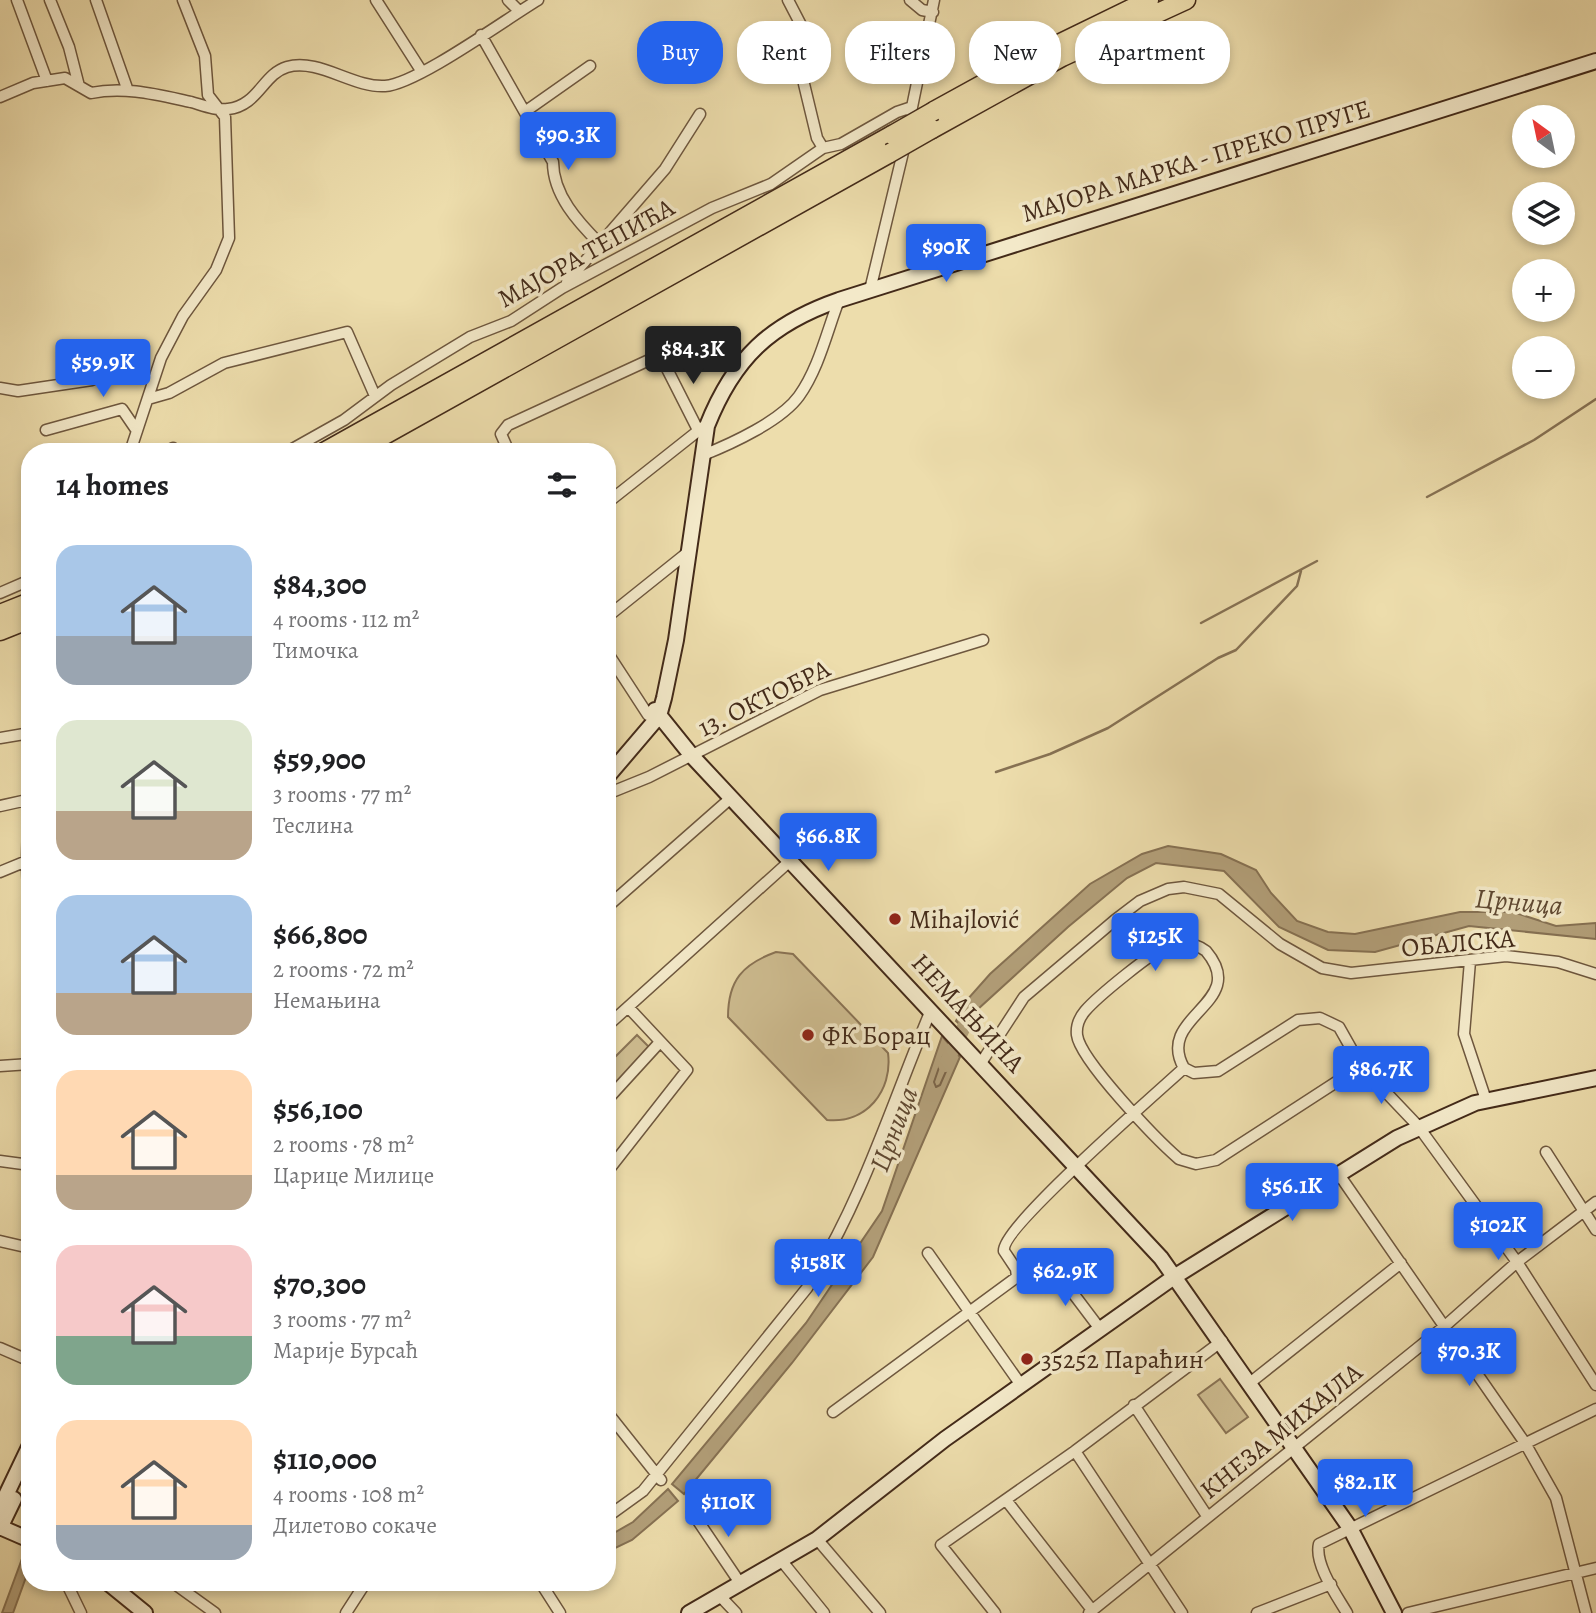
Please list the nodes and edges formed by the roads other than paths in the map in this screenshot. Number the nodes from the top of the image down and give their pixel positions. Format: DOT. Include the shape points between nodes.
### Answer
graph roads {
  1 [pos="17,0"];
  2 [pos="50,0"];
  3 [pos="96,0"];
  4 [pos="183,0"];
  5 [pos="376,0"];
  6 [pos="508,0"];
  7 [pos="538,0"];
  8 [pos="788,0"];
  9 [pos="910,0"];
  10 [pos="934,0"];
  11 [pos="1149,0"];
  12 [pos="1186,0"];
  13 [pos="519,11"];
  14 [pos="933,12"];
  15 [pos="481,35"];
  16 [pos="1596,61"];
  17 [pos="590,66"];
  18 [pos="422,72"];
  19 [pos="47,80"];
  20 [pos="79,86"];
  21 [pos="128,91"];
  22 [pos="0,97"];
  23 [pos="912,107"];
  24 [pos="216,108"];
  25 [pos="526,111"];
  26 [pos="700,114"];
  27 [pos="933,120"];
  28 [pos="891,144"];
  29 [pos="823,148"];
  30 [pos="600,244"];
  31 [pos="562,288"];
  32 [pos="870,290"];
  33 [pos="839,300"];
  34 [pos="92,380"];
  35 [pos="0,388"];
  36 [pos="375,397"];
  37 [pos="148,399"];
  38 [pos="702,428"];
  39 [pos="46,430"];
  40 [pos="137,431"];
  41 [pos="133,443"];
  42 [pos="303,443"];
  43 [pos="341,443"];
  44 [pos="370,443"];
  45 [pos="505,443"];
  46 [pos="703,455"];
  47 [pos="616,496"];
  48 [pos="687,553"];
  49 [pos="21,584"];
  50 [pos="0,593"];
  51 [pos="21,606"];
  52 [pos="616,610"];
  53 [pos="0,614"];
  54 [pos="21,623"];
  55 [pos="0,631"];
  56 [pos="983,640"];
  57 [pos="616,664"];
  58 [pos="651,712"];
  59 [pos="21,734"];
  60 [pos="0,738"];
  61 [pos="616,754"];
  62 [pos="692,756"];
  63 [pos="616,764"];
  64 [pos="616,790"];
  65 [pos="732,797"];
  66 [pos="21,801"];
  67 [pos="0,806"];
  68 [pos="791,860"];
  69 [pos="21,864"];
  70 [pos="0,872"];
  71 [pos="616,899"];
  72 [pos="1470,961"];
  73 [pos="1596,975"];
  74 [pos="628,1007"];
  75 [pos="934,1013"];
  76 [pos="616,1018"];
  77 [pos="660,1042"];
  78 [pos="979,1061"];
  79 [pos="21,1065"];
  80 [pos="0,1066"];
  81 [pos="1361,1066"];
  82 [pos="1184,1068"];
  83 [pos="1596,1078"];
  84 [pos="616,1090"];
  85 [pos="1486,1100"];
  86 [pos="1135,1112"];
  87 [pos="1418,1126"];
  88 [pos="1546,1152"];
  89 [pos="0,1161"];
  90 [pos="616,1161"];
  91 [pos="21,1164"];
  92 [pos="1076,1167"];
  93 [pos="1338,1173"];
  94 [pos="1596,1202"];
  95 [pos="1583,1212"];
  96 [pos="1596,1230"];
  97 [pos="0,1241"];
  98 [pos="21,1246"];
  99 [pos="928,1253"];
  100 [pos="1517,1262"];
  101 [pos="1401,1263"];
  102 [pos="1054,1268"];
  103 [pos="1174,1276"];
  104 [pos="970,1313"];
  105 [pos="1445,1326"];
  106 [pos="1100,1329"];
  107 [pos="1222,1341"];
  108 [pos="0,1348"];
  109 [pos="21,1357"];
  110 [pos="1251,1382"];
  111 [pos="1021,1385"];
  112 [pos="1596,1385"];
  113 [pos="1134,1405"];
  114 [pos="1596,1409"];
  115 [pos="833,1412"];
  116 [pos="616,1423"];
  117 [pos="1525,1443"];
  118 [pos="1296,1447"];
  119 [pos="1075,1451"];
  120 [pos="21,1462"];
  121 [pos="659,1477"];
  122 [pos="21,1489"];
  123 [pos="3,1496"];
  124 [pos="1006,1500"];
  125 [pos="616,1510"];
  126 [pos="692,1512"];
  127 [pos="1208,1517"];
  128 [pos="7,1526"];
  129 [pos="1350,1528"];
  130 [pos="817,1539"];
  131 [pos="781,1560"];
  132 [pos="1151,1564"];
  133 [pos="1596,1567"];
  134 [pos="1576,1572"];
  135 [pos="740,1583"];
  136 [pos="1331,1584"];
  137 [pos="70,1591"];
  138 [pos="118,1591"];
  139 [pos="184,1591"];
  140 [pos="360,1591"];
  141 [pos="546,1591"];
  142 [pos="719,1595"];
  143 [pos="1091,1612"];
  144 [pos="80,1613"];
  145 [pos="145,1613"];
  146 [pos="215,1613"];
  147 [pos="346,1613"];
  148 [pos="560,1613"];
  149 [pos="689,1613"];
  150 [pos="736,1613"];
  151 [pos="824,1613"];
  152 [pos="880,1613"];
  153 [pos="995,1613"];
  154 [pos="1182,1613"];
  155 [pos="1257,1613"];
  156 [pos="1347,1613"];
  157 [pos="1394,1613"];
  158 [pos="1408,1613"];
  159 [pos="1586,1613"];
  1 -- 19 [label="street"];
  2 -- 20 [label="street"];
  3 -- 21 [label="street"];
  4 -- 24 [label="street" via="205,56 208,95"];
  5 -- 18 [label="street"];
  6 -- 13 [label="street"];
  7 -- 13 [label="street"];
  8 -- 29 [label="street" via="801,25 804,84"];
  9 -- 14 [label="street"];
  10 -- 14 [label="street"];
  11 -- 27 [label="highway" via="1034,56"];
  12 -- 27 [label="highway"];
  13 -- 15 [label="street"];
  14 -- 23 [label="street"];
  15 -- 18 [label="street"];
  15 -- 25 [label="street"];
  16 -- 32 [label="street, МАЈОРА МАРКА - ПРЕКО ПРУГЕ"];
  17 -- 25 [label="street"];
  18 -- 24 [label="street" via="387,86 299,65 273,75 247,103 228,110"];
  19 -- 20 [label="street" via="65,78"];
  19 -- 22 [label="street"];
  20 -- 21 [label="street" via="91,93"];
  21 -- 24 [label="street"];
  23 -- 29 [label="street, МАЈОРА ТЕПИЋА" via="841,144"];
  23 -- 32 [label="street"];
  24 -- 37 [label="street" via="225,117 229,238 216,270 160,358"];
  25 -- 30 [label="street" via="553,162 554,180 575,219"];
  26 -- 30 [label="street" via="665,169"];
  27 -- 28 [label="highway, bridge"];
  28 -- 43 [label="highway"];
  28 -- 44 [label="highway"];
  29 -- 31 [label="street, МАЈОРА ТЕПИЋА" via="771,184 712,208"];
  30 -- 31 [label="street"];
  31 -- 36 [label="street, МАЈОРА ТЕПИЋА" via="511,321 470,337"];
  32 -- 33 [label="street, МАЈОРА МАРКА - ПРЕКО ПРУГЕ"];
  33 -- 38 [label="street, МАЈОРА МАРКА - ПРЕКО ПРУГЕ" via="780,326 754,348"];
  33 -- 46 [label="street" via="797,399 730,445"];
  34 -- 35 [label="street" via="18,391"];
  36 -- 37 [label="street" via="347,332 224,363 169,394"];
  36 -- 42 [label="street, МАЈОРА ТЕПИЋА"];
  37 -- 40 [label="street"];
  38 -- 45 [label="street" via="660,355 508,425 501,434"];
  38 -- 46 [label="street, МАЈОРА МАРКА - ПРЕКО ПРУГЕ"];
  38 -- 47 [label="street"];
  39 -- 40 [label="street" via="122,409"];
  40 -- 41 [label="street"];
  46 -- 48 [label="street, МАЈОРА МАРКА - ПРЕКО ПРУГЕ"];
  48 -- 52 [label="street"];
  48 -- 58 [label="street, МАЈОРА МАРКА - ПРЕКО ПРУГЕ" via="676,640"];
  49 -- 50 [label="street"];
  51 -- 53 [label="highway"];
  54 -- 55 [label="highway"];
  56 -- 62 [label="street, 13. ОКТОБРА" via="820,690"];
  57 -- 58 [label="street"];
  58 -- 61 [label="street"];
  58 -- 62 [label="street, НЕМАЊИНА"];
  58 -- 63 [label="street"];
  59 -- 60 [label="street"];
  62 -- 64 [label="street, 13. ОКТОБРА"];
  62 -- 65 [label="street, НЕМАЊИНА"];
  65 -- 68 [label="street, НЕМАЊИНА"];
  65 -- 71 [label="street"];
  66 -- 67 [label="street"];
  68 -- 74 [label="street"];
  68 -- 75 [label="street, НЕМАЊИНА"];
  69 -- 70 [label="street"];
  72 -- 73 [label="street, ОБАЛСКА" via="1506,956 1558,962"];
  72 -- 78 [label="street, ОБАЛСКА" via="1351,973 1322,968 1280,944 1220,894 1168,889 1140,901 1024,997"];
  72 -- 85 [label="street" via="1464,1034"];
  74 -- 76 [label="street"];
  74 -- 77 [label="street"];
  75 -- 78 [label="street, НЕМАЊИНА"];
  75 -- 121 [label="street" via="829,1253"];
  77 -- 84 [label="street"];
  77 -- 90 [label="street" via="687,1073"];
  78 -- 92 [label="street, НЕМАЊИНА"];
  79 -- 80 [label="street"];
  81 -- 82 [label="street" via="1339,1027 1309,1018 1298,1020 1218,1071 1194,1073"];
  81 -- 86 [label="street" via="1205,1164 1179,1159"];
  81 -- 87 [label="street"];
  82 -- 86 [label="street"];
  82 -- 86 [label="street" via="1176,1046 1179,1033 1206,1006 1218,980 1206,951 1180,943 1154,954 1095,1001 1078,1022 1076,1033 1085,1057"];
  83 -- 85 [label="street"];
  85 -- 87 [label="street"];
  86 -- 92 [label="street"];
  87 -- 93 [label="street"];
  87 -- 100 [label="street"];
  88 -- 95 [label="street"];
  89 -- 91 [label="street"];
  92 -- 103 [label="street, НЕМАЊИНА"];
  92 -- 104 [label="street" via="1003,1245 1017,1277"];
  93 -- 101 [label="street"];
  93 -- 103 [label="street"];
  94 -- 95 [label="street, КНЕЗА МИХАЈЛА"];
  95 -- 96 [label="street"];
  95 -- 100 [label="street, КНЕЗА МИХАЈЛА"];
  97 -- 98 [label="street"];
  99 -- 104 [label="street"];
  100 -- 105 [label="street, КНЕЗА МИХАЈЛА"];
  100 -- 112 [label="street"];
  101 -- 105 [label="street"];
  101 -- 110 [label="street"];
  102 -- 106 [label="street"];
  103 -- 106 [label="street"];
  103 -- 107 [label="street, НЕМАЊИНА"];
  104 -- 111 [label="street"];
  104 -- 115 [label="street"];
  105 -- 117 [label="street"];
  105 -- 118 [label="street, КНЕЗА МИХАЈЛА"];
  106 -- 111 [label="street"];
  107 -- 110 [label="street, НЕМАЊИНА"];
  107 -- 113 [label="street"];
  108 -- 109 [label="street"];
  110 -- 118 [label="street, НЕМАЊИНА"];
  111 -- 130 [label="street"];
  113 -- 119 [label="street"];
  113 -- 127 [label="street"];
  114 -- 117 [label="street"];
  116 -- 121 [label="street"];
  117 -- 129 [label="street"];
  117 -- 134 [label="street" via="1556,1498"];
  118 -- 127 [label="street, КНЕЗА МИХАЈЛА"];
  118 -- 129 [label="street, НЕМАЊИНА"];
  119 -- 124 [label="street"];
  119 -- 132 [label="street"];
  120 -- 123 [label="street"];
  121 -- 125 [label="street"];
  122 -- 128 [label="street"];
  123 -- 128 [label="street"];
  124 -- 143 [label="street"];
  124 -- 153 [label="street" via="941,1545"];
  126 -- 135 [label="street"];
  127 -- 132 [label="street, КНЕЗА МИХАЈЛА"];
  129 -- 136 [label="street" via="1319,1544 1317,1551"];
  129 -- 157 [label="street, НЕМАЊИНА"];
  130 -- 131 [label="street"];
  130 -- 152 [label="street"];
  131 -- 135 [label="street"];
  131 -- 151 [label="street"];
  132 -- 143 [label="street, КНЕЗА МИХАЈЛА"];
  132 -- 154 [label="street"];
  133 -- 134 [label="street"];
  134 -- 158 [label="street"];
  134 -- 159 [label="street"];
  135 -- 142 [label="street"];
  136 -- 155 [label="street"];
  136 -- 156 [label="street"];
  137 -- 144 [label="street"];
  138 -- 145 [label="street"];
  139 -- 146 [label="street"];
  140 -- 147 [label="street"];
  141 -- 148 [label="street"];
  142 -- 149 [label="street"];
  142 -- 150 [label="street"];
}
